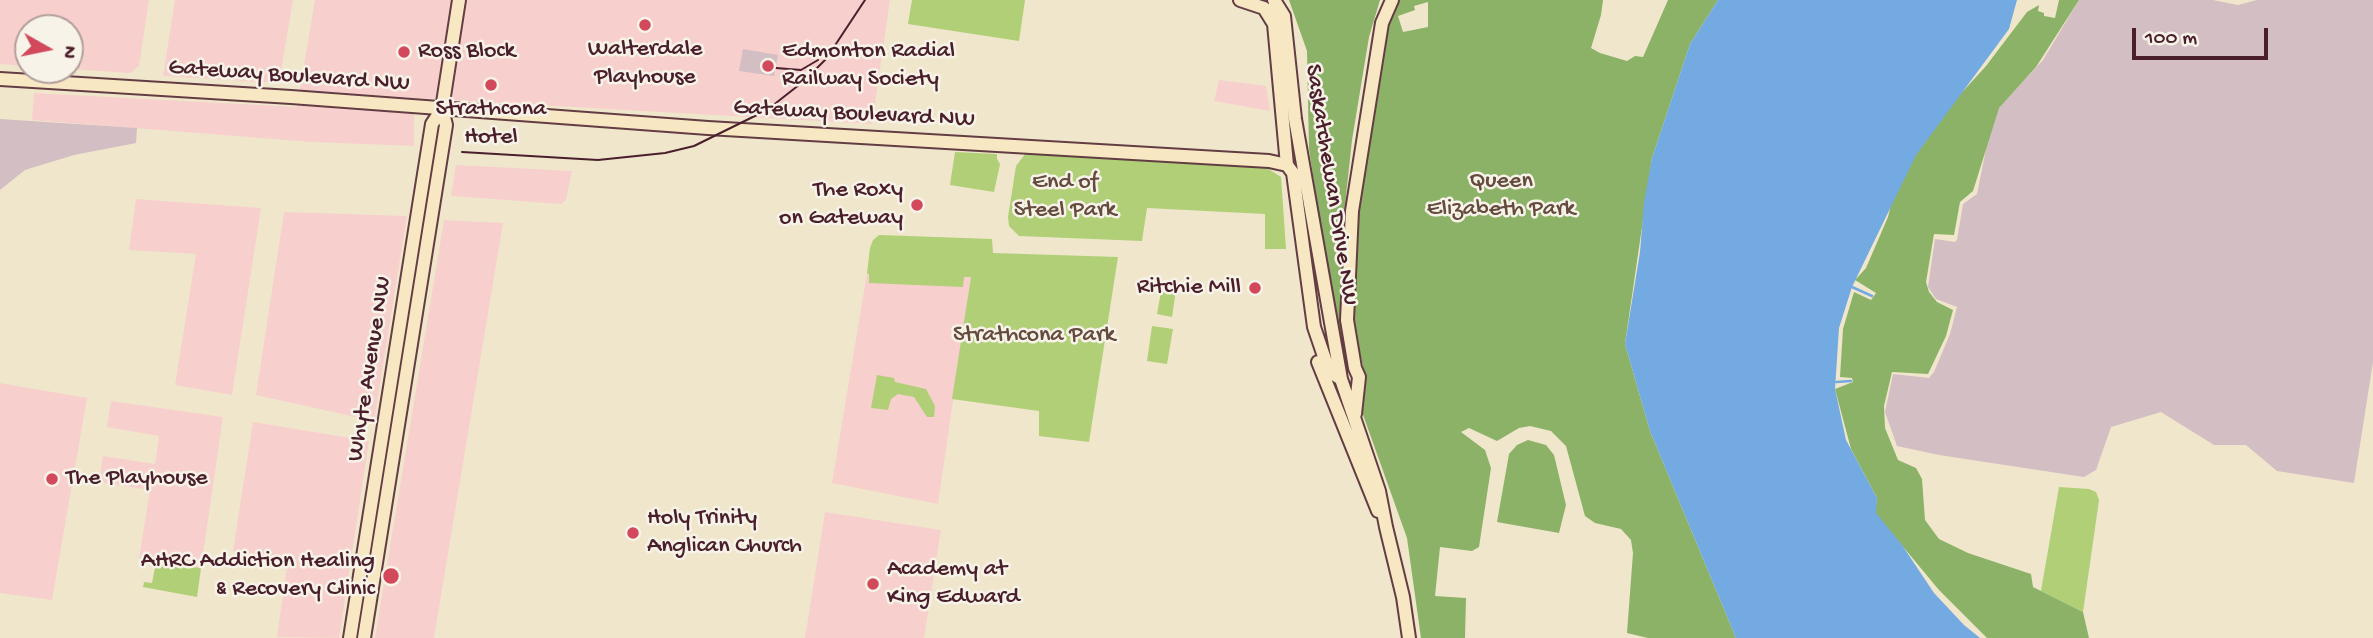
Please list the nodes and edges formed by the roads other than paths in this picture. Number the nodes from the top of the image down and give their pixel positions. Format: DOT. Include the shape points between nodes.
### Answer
graph roads {
  1 [pos="460,0"];
  2 [pos="1240,0"];
  3 [pos="1275,0"];
  4 [pos="1392,0"];
  5 [pos="1274,24"];
  6 [pos="0,79"];
  7 [pos="442,109"];
  8 [pos="1296,119"];
  9 [pos="1287,165"];
  10 [pos="1314,327"];
  11 [pos="1355,368"];
  12 [pos="1340,379"];
  13 [pos="1355,422"];
  14 [pos="1385,527"];
  15 [pos="350,638"];
  16 [pos="364,638"];
  17 [pos="1409,638"];
  1 -- 7 [label="main road, Whyte Avenue NW"];
  2 -- 5 [label="main road" via="1264,8"];
  3 -- 5 [label="main road, Saskatchewan Drive NW"];
  3 -- 8 [label="main road, Saskatchewan Drive NW" via="1284,16"];
  4 -- 11 [label="main road" via="1381,23 1354,182 1347,320"];
  5 -- 9 [label="main road, Saskatchewan Drive NW"];
  6 -- 7 [label="main road, Gateway Boulevard NW"];
  7 -- 9 [label="main road, Gateway Boulevard NW"];
  7 -- 15 [label="main road, Whyte Avenue NW" via="432,124"];
  7 -- 16 [label="main road, Whyte Avenue NW" via="446,125"];
  8 -- 9 [label="main road"];
  8 -- 12 [label="main road, Saskatchewan Drive NW"];
  9 -- 10 [label="main road, Saskatchewan Drive NW" via="1293,173"];
  10 -- 12 [label="main road, Saskatchewan Drive NW" via="1329,371"];
  10 -- 14 [label="main road, Saskatchewan Drive NW" via="1315,356"];
  11 -- 12 [label="main road"];
  11 -- 13 [label="main road" via="1359,377"];
  12 -- 13 [label="main road, Saskatchewan Drive NW"];
  13 -- 14 [label="main road, Saskatchewan Drive NW" via="1379,491"];
  14 -- 17 [label="main road, Saskatchewan Drive NW"];
}
